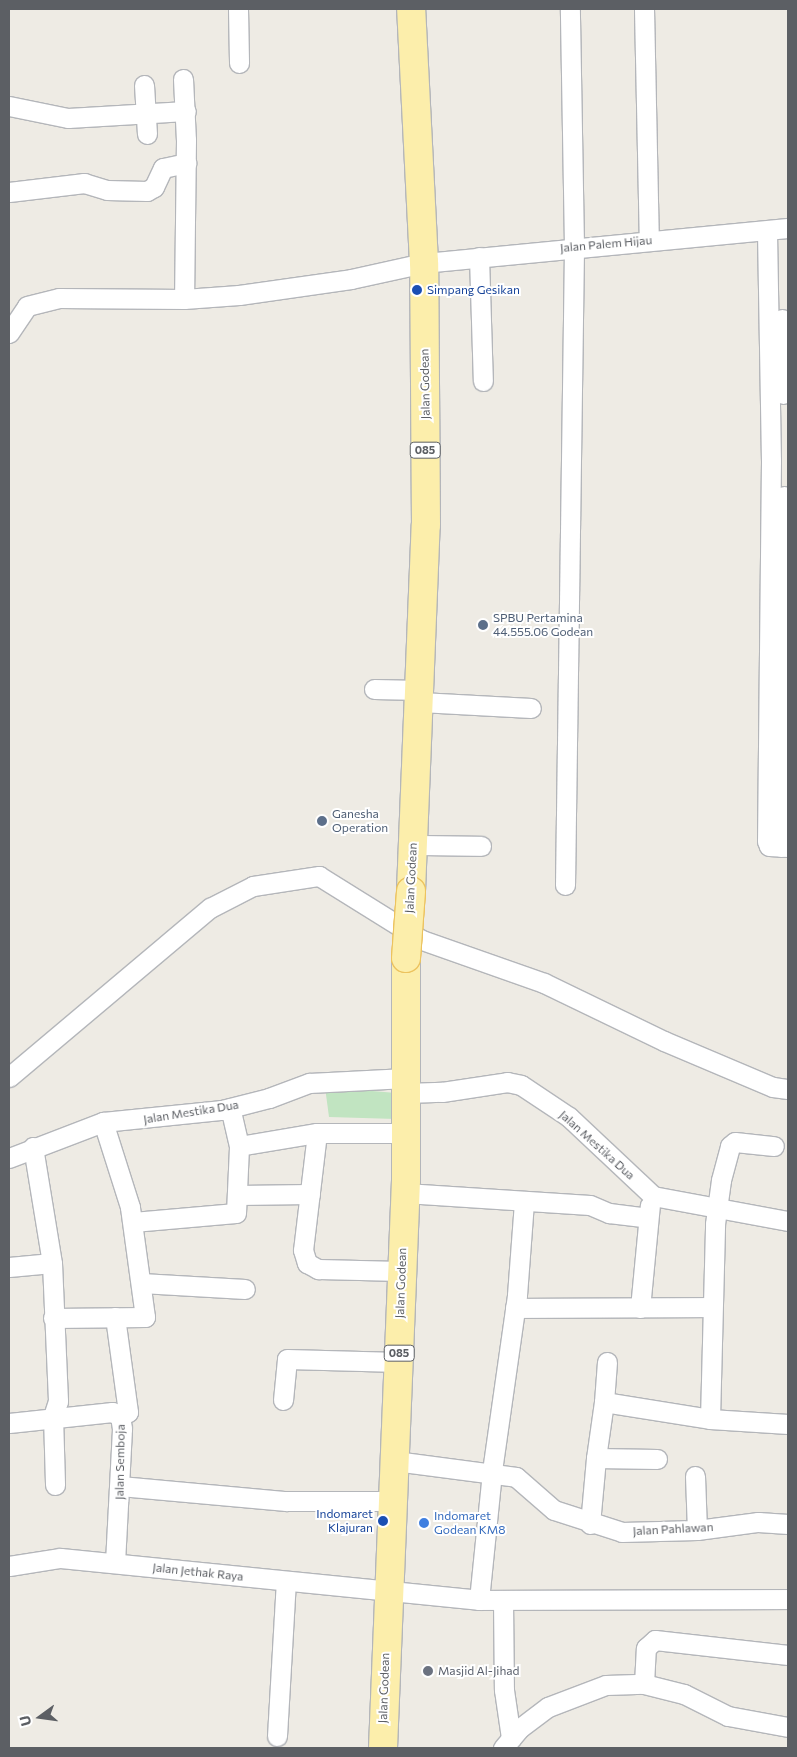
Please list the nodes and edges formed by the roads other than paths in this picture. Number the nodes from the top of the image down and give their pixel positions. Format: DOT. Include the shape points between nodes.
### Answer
graph roads {
  1 [pos="238,9"];
  2 [pos="411,9"];
  3 [pos="570,9"];
  4 [pos="644,9"];
  5 [pos="239,62"];
  6 [pos="183,79"];
  7 [pos="144,85"];
  8 [pos="9,106"];
  9 [pos="186,111"];
  10 [pos="147,113"];
  11 [pos="148,134"];
  12 [pos="186,164"];
  13 [pos="9,192"];
  14 [pos="778,229"];
  15 [pos="649,240"];
  16 [pos="574,246"];
  17 [pos="479,257"];
  18 [pos="424,263"];
  19 [pos="184,299"];
  20 [pos="18,306"];
  21 [pos="9,333"];
  22 [pos="785,334"];
  23 [pos="483,381"];
  24 [pos="780,540"];
  25 [pos="374,689"];
  26 [pos="420,696"];
  27 [pos="531,708"];
  28 [pos="413,845"];
  29 [pos="480,846"];
  30 [pos="785,847"];
  31 [pos="565,885"];
  32 [pos="9,1077"];
  33 [pos="406,1085"];
  34 [pos="788,1088"];
  35 [pos="230,1108"];
  36 [pos="103,1122"];
  37 [pos="317,1133"];
  38 [pos="406,1133"];
  39 [pos="239,1146"];
  40 [pos="774,1146"];
  41 [pos="33,1147"];
  42 [pos="9,1158"];
  43 [pos="405,1193"];
  44 [pos="310,1194"];
  45 [pos="238,1195"];
  46 [pos="524,1202"];
  47 [pos="650,1205"];
  48 [pos="716,1217"];
  49 [pos="788,1221"];
  50 [pos="133,1222"];
  51 [pos="52,1263"];
  52 [pos="9,1267"];
  53 [pos="401,1272"];
  54 [pos="141,1283"];
  55 [pos="245,1289"];
  56 [pos="515,1308"];
  57 [pos="640,1308"];
  58 [pos="712,1308"];
  59 [pos="115,1317"];
  60 [pos="53,1318"];
  61 [pos="399,1362"];
  62 [pos="607,1362"];
  63 [pos="283,1400"];
  64 [pos="604,1402"];
  65 [pos="53,1416"];
  66 [pos="120,1416"];
  67 [pos="710,1419"];
  68 [pos="9,1423"];
  69 [pos="788,1424"];
  70 [pos="596,1458"];
  71 [pos="657,1459"];
  72 [pos="395,1461"];
  73 [pos="492,1471"];
  74 [pos="695,1476"];
  75 [pos="55,1485"];
  76 [pos="120,1486"];
  77 [pos="393,1501"];
  78 [pos="590,1524"];
  79 [pos="788,1524"];
  80 [pos="697,1530"];
  81 [pos="115,1562"];
  82 [pos="9,1566"];
  83 [pos="286,1581"];
  84 [pos="388,1591"];
  85 [pos="788,1599"];
  86 [pos="479,1600"];
  87 [pos="503,1600"];
  88 [pos="788,1655"];
  89 [pos="644,1684"];
  90 [pos="788,1727"];
  91 [pos="277,1736"];
  92 [pos="507,1743"];
  93 [pos="383,1748"];
  1 -- 5 [label="street"];
  2 -- 18 [label="main road, Jalan Godean / 085"];
  3 -- 16 [label="street"];
  4 -- 15 [label="street"];
  6 -- 9 [label="street"];
  7 -- 10 [label="street"];
  8 -- 10 [label="street" via="68,118"];
  9 -- 10 [label="street"];
  9 -- 12 [label="street"];
  10 -- 11 [label="street"];
  12 -- 13 [label="street" via="163,168 154,187 147,191 107,190 84,183"];
  12 -- 19 [label="street"];
  14 -- 15 [label="street, Jalan Palem Hijau"];
  14 -- 22 [label="street"];
  14 -- 24 [label="street"];
  15 -- 16 [label="street, Jalan Palem Hijau"];
  16 -- 17 [label="street, Jalan Palem Hijau"];
  16 -- 31 [label="street"];
  17 -- 18 [label="street, Jalan Palem Hijau"];
  17 -- 23 [label="street"];
  18 -- 19 [label="street, Jalan Palem Hijau" via="302,286"];
  18 -- 26 [label="main road, Jalan Godean / 085" via="426,525"];
  19 -- 20 [label="street, Jalan Palem Hijau" via="74,297"];
  20 -- 21 [label="street"];
  22 -- 24 [label="street"];
  24 -- 30 [label="street"];
  25 -- 26 [label="street"];
  26 -- 27 [label="street"];
  26 -- 28 [label="main road, Jalan Godean / 085"];
  28 -- 29 [label="street"];
  28 -- 33 [label="main road, Jalan Godean / 085, bridge" via="406,958"];
  32 -- 34 [label="street" via="210,908 253,886 319,876 422,940 544,983 664,1042 773,1087"];
  33 -- 35 [label="street, Jalan Mestika Dua" via="309,1083"];
  33 -- 38 [label="main road, Jalan Godean / 085"];
  33 -- 47 [label="street, Jalan Mestika Dua" via="442,1092 507,1082 521,1085 569,1117"];
  35 -- 36 [label="street, Jalan Mestika Dua"];
  35 -- 39 [label="street"];
  36 -- 41 [label="street, Jalan Mestika Dua"];
  36 -- 50 [label="street"];
  37 -- 38 [label="street"];
  37 -- 39 [label="street"];
  37 -- 44 [label="street"];
  38 -- 43 [label="main road, Jalan Godean / 085"];
  39 -- 45 [label="street"];
  40 -- 48 [label="street" via="735,1142 730,1146"];
  41 -- 42 [label="street, Jalan Mestika Dua"];
  41 -- 51 [label="street"];
  43 -- 46 [label="street"];
  43 -- 53 [label="main road, Jalan Godean / 085"];
  44 -- 45 [label="street"];
  44 -- 53 [label="street" via="303,1250 312,1267"];
  45 -- 50 [label="street" via="236,1214"];
  46 -- 47 [label="street" via="590,1205 609,1213"];
  46 -- 56 [label="street"];
  47 -- 48 [label="street"];
  47 -- 57 [label="street"];
  48 -- 49 [label="street"];
  48 -- 58 [label="street"];
  50 -- 54 [label="street"];
  51 -- 52 [label="street"];
  51 -- 60 [label="street"];
  53 -- 61 [label="main road, Jalan Godean / 085"];
  54 -- 55 [label="street"];
  54 -- 59 [label="street" via="144,1317"];
  56 -- 57 [label="street"];
  56 -- 73 [label="street"];
  57 -- 58 [label="street"];
  58 -- 67 [label="street"];
  59 -- 60 [label="street"];
  59 -- 66 [label="street" via="128,1412"];
  60 -- 65 [label="street" via="58,1401"];
  61 -- 63 [label="street" via="287,1359"];
  61 -- 72 [label="main road, Jalan Godean / 085"];
  62 -- 64 [label="street"];
  64 -- 67 [label="street"];
  64 -- 70 [label="street"];
  65 -- 66 [label="street, Jalan Semboja" via="112,1412"];
  65 -- 68 [label="street, Jalan Semboja"];
  65 -- 75 [label="street"];
  66 -- 76 [label="street, Jalan Semboja"];
  67 -- 69 [label="street"];
  70 -- 71 [label="street"];
  70 -- 78 [label="street"];
  72 -- 73 [label="street, Jalan Pahlawan" via="430,1468"];
  72 -- 77 [label="main road, Jalan Godean / 085"];
  73 -- 78 [label="street, Jalan Pahlawan" via="516,1477 554,1510"];
  73 -- 86 [label="street"];
  74 -- 80 [label="street"];
  76 -- 77 [label="street" via="286,1501"];
  76 -- 81 [label="street, Jalan Semboja"];
  77 -- 84 [label="main road, Jalan Godean / 085"];
  78 -- 80 [label="street, Jalan Pahlawan" via="622,1532"];
  79 -- 80 [label="street, Jalan Pahlawan" via="736,1524"];
  81 -- 82 [label="street, Jalan Jethak Raya" via="60,1558"];
  81 -- 83 [label="street, Jalan Jethak Raya"];
  83 -- 84 [label="street, Jalan Jethak Raya"];
  83 -- 91 [label="street"];
  84 -- 86 [label="street, Jalan Jethak Raya"];
  84 -- 93 [label="main road, Jalan Godean / 085"];
  85 -- 87 [label="street, Jalan Jethak Raya"];
  86 -- 87 [label="street, Jalan Jethak Raya"];
  87 -- 92 [label="street"];
  88 -- 89 [label="street" via="655,1640 646,1648"];
  89 -- 90 [label="street" via="684,1694 728,1716"];
  89 -- 92 [label="street" via="606,1685 548,1707"];
}
